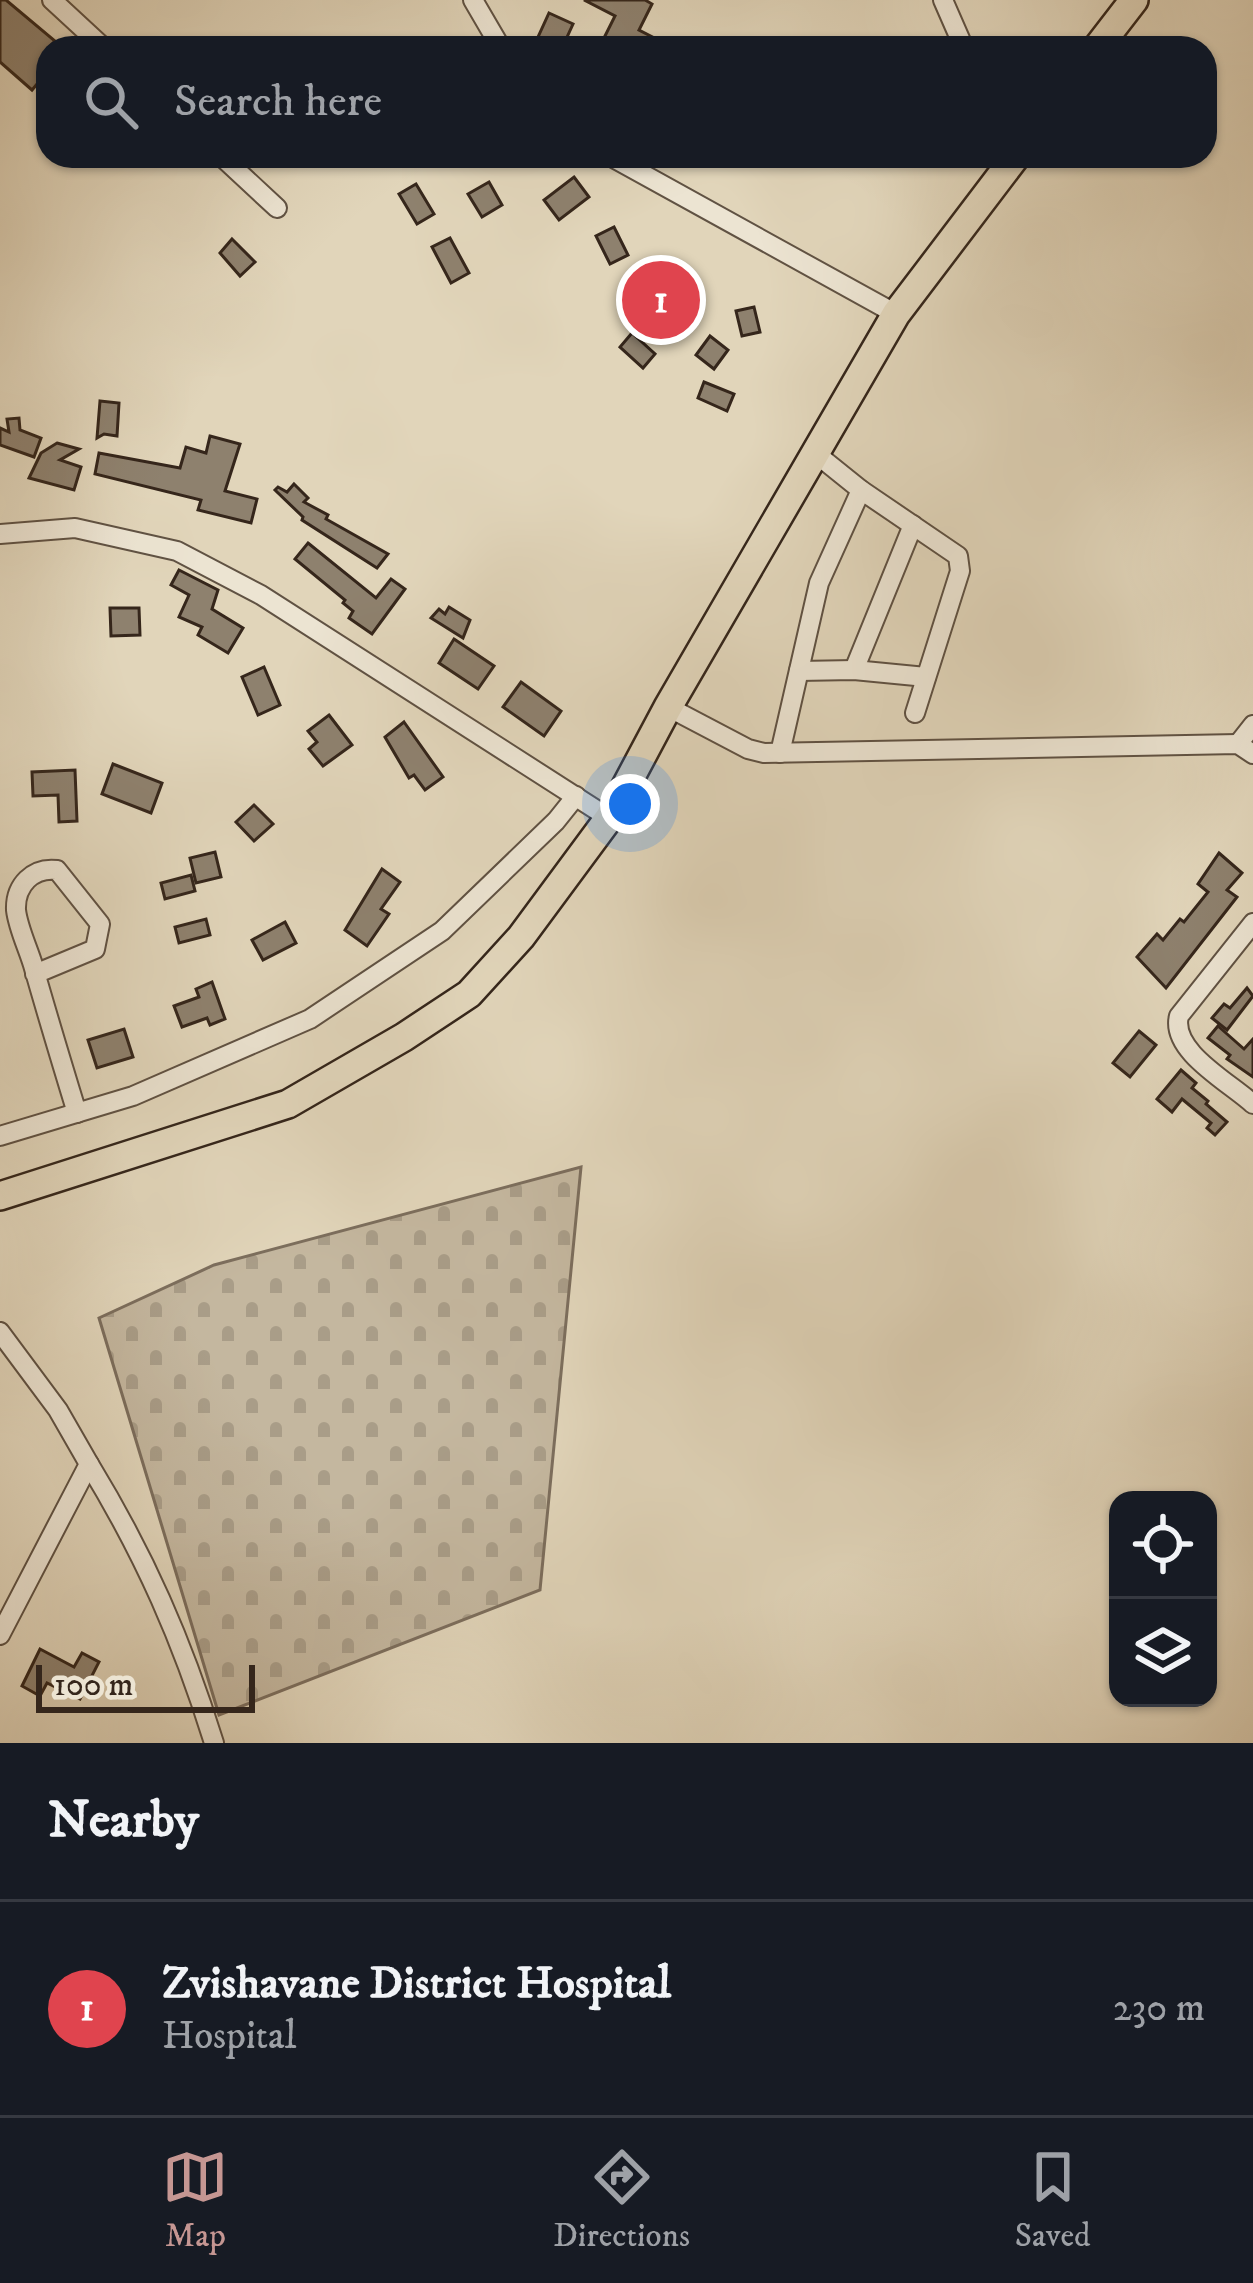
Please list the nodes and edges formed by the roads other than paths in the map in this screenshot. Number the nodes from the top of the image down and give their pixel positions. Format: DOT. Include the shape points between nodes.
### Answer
graph roads {
  1 [pos="52,0"];
  2 [pos="473,0"];
  3 [pos="943,0"];
  4 [pos="1134,0"];
  5 [pos="91,36"];
  6 [pos="494,36"];
  7 [pos="959,36"];
  8 [pos="1106,36"];
  9 [pos="234,168"];
  10 [pos="632,168"];
  11 [pos="1006,168"];
  12 [pos="277,208"];
  13 [pos="896,314"];
  14 [pos="815,454"];
  15 [pos="862,490"];
  16 [pos="913,525"];
  17 [pos="0,534"];
  18 [pos="854,670"];
  19 [pos="799,671"];
  20 [pos="926,677"];
  21 [pos="668,707"];
  22 [pos="915,713"];
  23 [pos="1253,725"];
  24 [pos="1245,749"];
  25 [pos="780,753"];
  26 [pos="576,796"];
  27 [pos="610,818"];
  28 [pos="1253,923"];
  29 [pos="35,974"];
  30 [pos="1253,1104"];
  31 [pos="76,1113"];
  32 [pos="0,1136"];
  33 [pos="0,1196"];
  34 [pos="0,1332"];
  35 [pos="89,1464"];
  36 [pos="0,1635"];
  37 [pos="214,1743"];
  1 -- 5 [label="street"];
  2 -- 6 [label="street"];
  3 -- 7 [label="street"];
  4 -- 8 [label="highway"];
  9 -- 12 [label="street"];
  10 -- 13 [label="street"];
  11 -- 13 [label="highway"];
  13 -- 14 [label="highway"];
  14 -- 15 [label="street"];
  14 -- 21 [label="highway"];
  15 -- 16 [label="street"];
  15 -- 19 [label="street" via="819,583"];
  16 -- 18 [label="street"];
  16 -- 20 [label="street" via="958,556 960,572"];
  17 -- 26 [label="street" via="75,528 177,551 261,595"];
  18 -- 19 [label="street"];
  18 -- 20 [label="street"];
  19 -- 25 [label="street"];
  20 -- 22 [label="street"];
  21 -- 25 [label="street" via="748,749"];
  21 -- 27 [label="highway"];
  23 -- 24 [label="street"];
  24 -- 25 [label="street"];
  26 -- 27 [label="street"];
  26 -- 31 [label="street" via="442,931 310,1019"];
  27 -- 33 [label="highway" via="469,994 404,1037 288,1103"];
  28 -- 30 [label="street" via="1176,1028 1184,1047"];
  29 -- 29 [label="street" via="16,908 32,872 57,870 100,924 100,938 95,949"];
  29 -- 31 [label="street"];
  31 -- 32 [label="street"];
  34 -- 35 [label="street"];
  35 -- 36 [label="street"];
  35 -- 37 [label="street" via="187,1655"];
}
